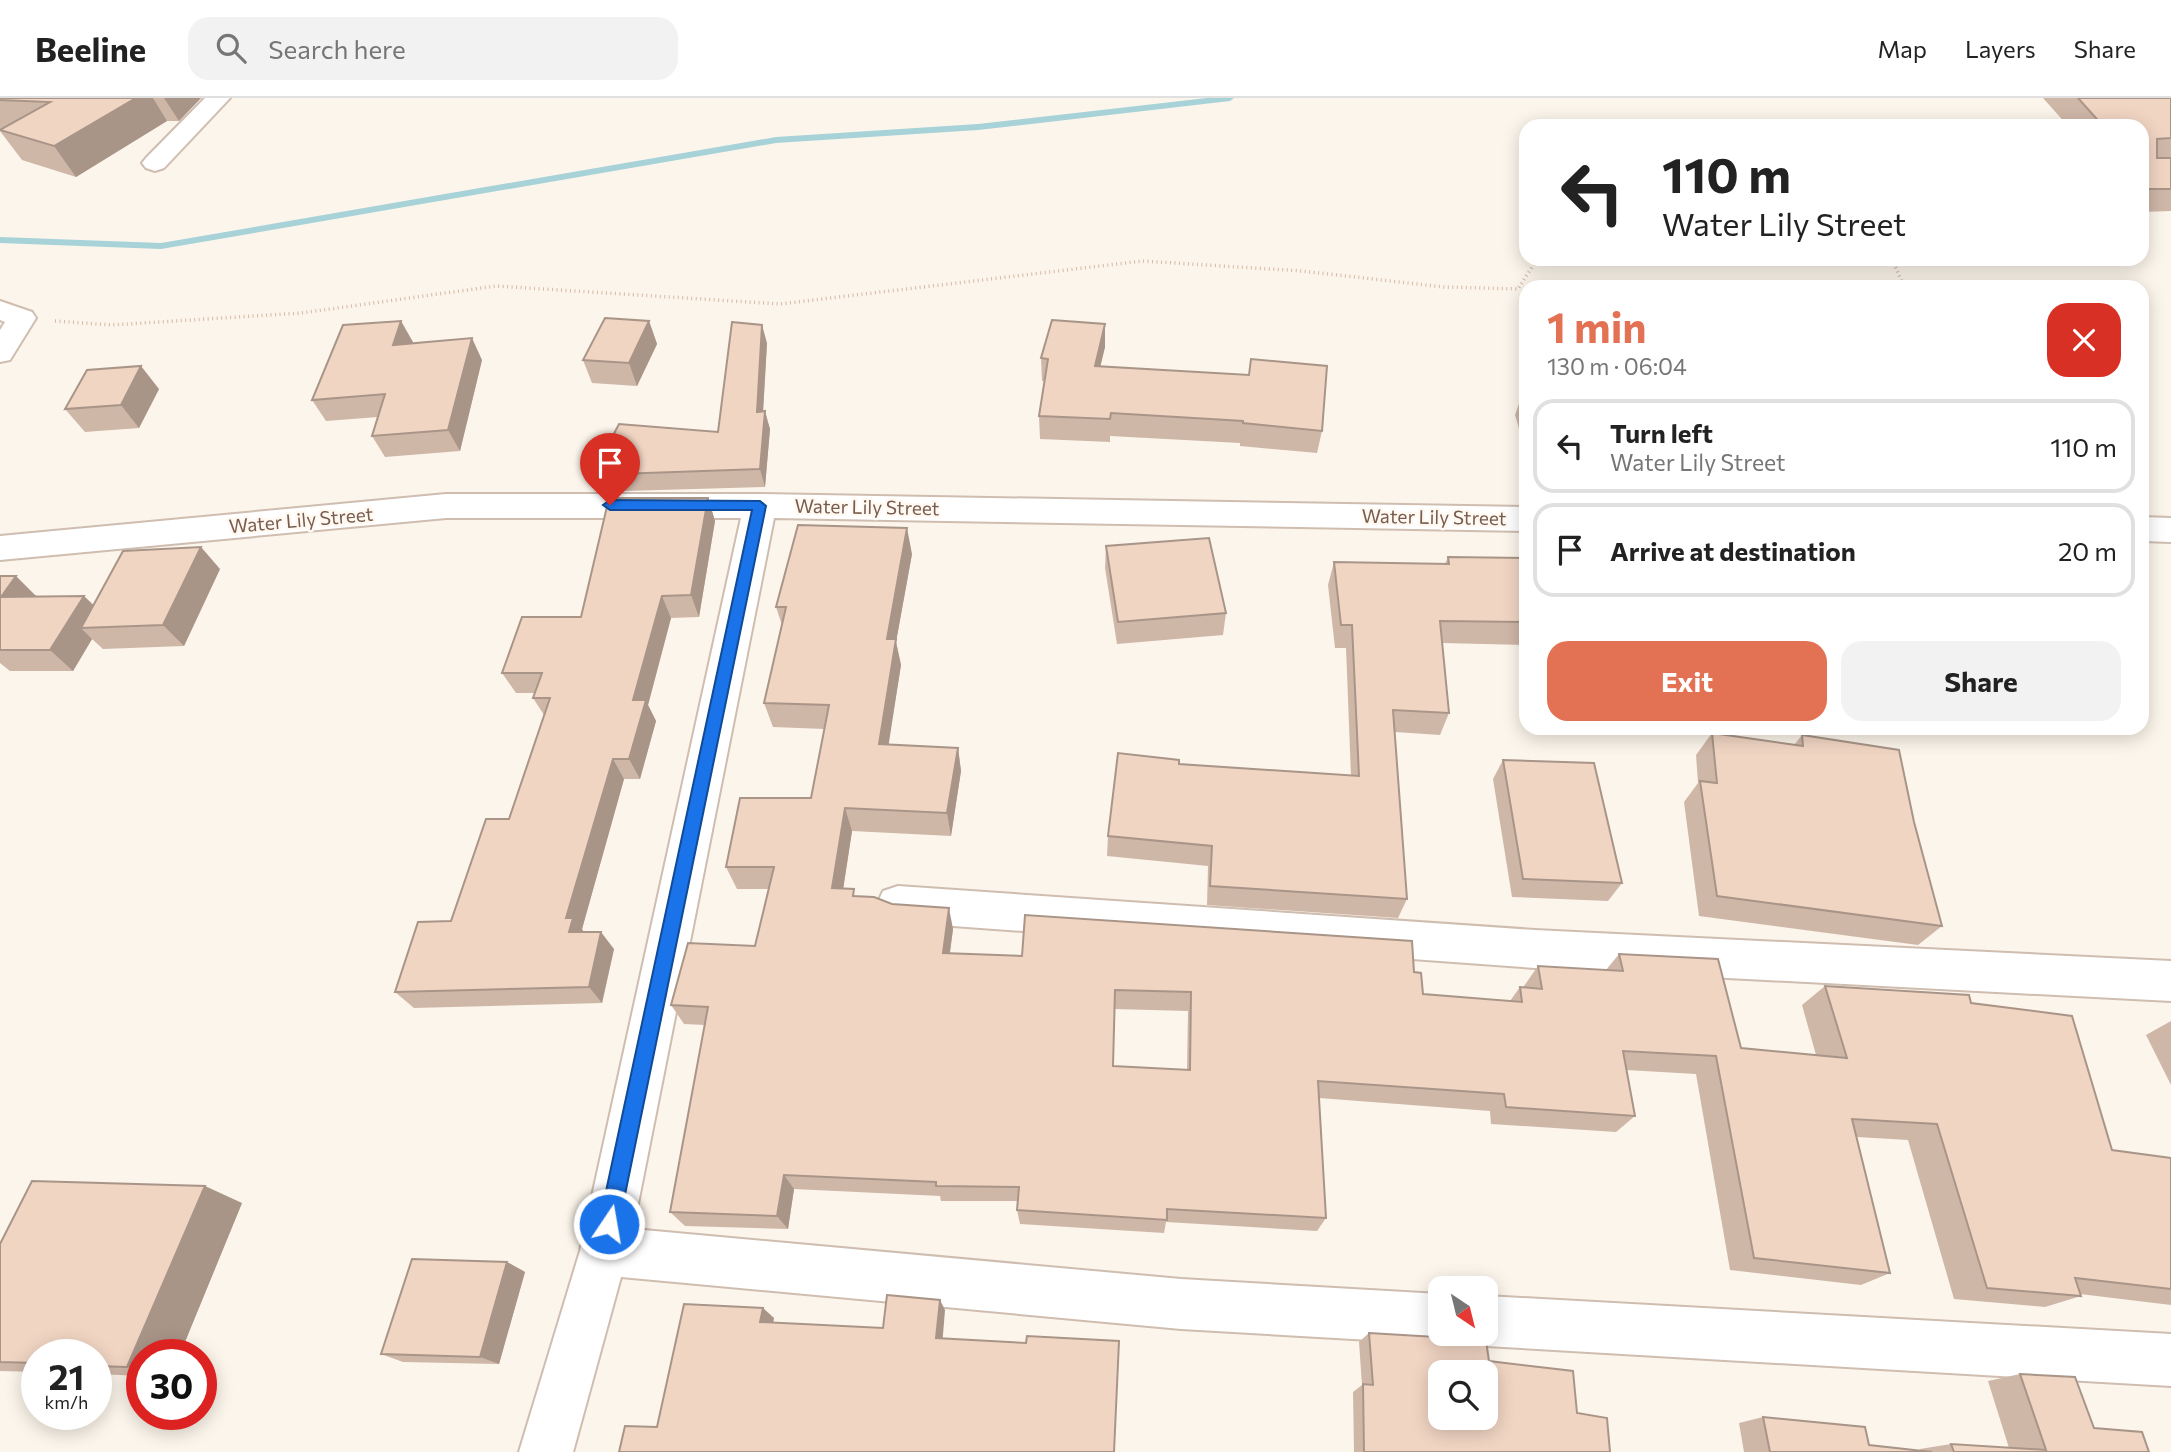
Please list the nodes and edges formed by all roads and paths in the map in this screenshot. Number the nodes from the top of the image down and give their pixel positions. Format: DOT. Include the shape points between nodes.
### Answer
graph roads {
  1 [pos="218,98"];
  2 [pos="155,163"];
  3 [pos="1519,287"];
  4 [pos="11,314"];
  5 [pos="0,353"];
  6 [pos="760,506"];
  7 [pos="1519,519"];
  8 [pos="2149,529"];
  9 [pos="2171,530"];
  10 [pos="0,548"];
  11 [pos="898,904"];
  12 [pos="2171,981"];
  13 [pos="604,1251"];
  14 [pos="1428,1318"];
  15 [pos="1498,1322"];
  16 [pos="2171,1360"];
  17 [pos="546,1452"];
  1 -- 2 [label="street"];
  3 -- 4 [label="path" via="1444,286 1142,261 780,304 496,286 301,313 111,325"];
  4 -- 5 [label="street"];
  6 -- 7 [label="street, Water Lily Street"];
  6 -- 10 [label="street, Water Lily Street" via="446,506"];
  6 -- 13 [label="street"];
  8 -- 9 [label="street"];
  11 -- 12 [label="street" via="1535,948"];
  13 -- 14 [label="street" via="1181,1304"];
  13 -- 17 [label="street"];
  15 -- 16 [label="street"];
}
